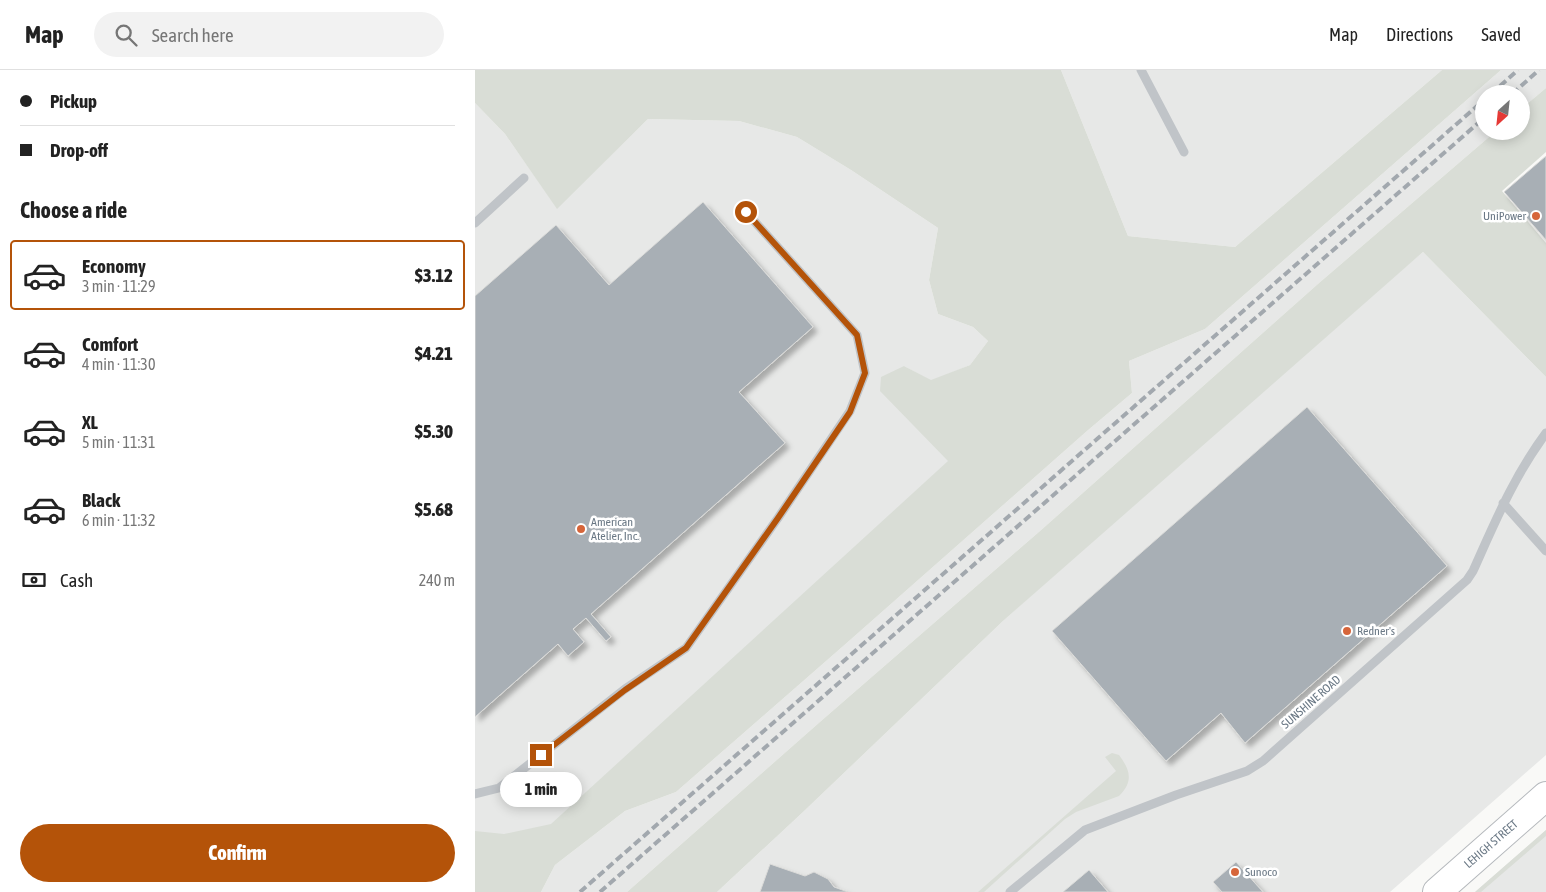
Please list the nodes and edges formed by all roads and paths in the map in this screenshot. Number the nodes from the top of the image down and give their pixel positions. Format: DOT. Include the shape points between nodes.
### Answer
graph roads {
  1 [pos="1141,70"];
  2 [pos="1184,152"];
  3 [pos="524,178"];
  4 [pos="746,212"];
  5 [pos="475,223"];
  6 [pos="1546,433"];
  7 [pos="1503,503"];
  8 [pos="1546,551"];
  9 [pos="475,794"];
  10 [pos="1546,796"];
  11 [pos="1010,892"];
  12 [pos="1437,892"];
  1 -- 2 [label="lane"];
  3 -- 5 [label="lane"];
  4 -- 9 [label="lane" via="857,335 865,373 850,412 686,648 625,690 499,788"];
  6 -- 7 [label="lane, SUNSHINE ROAD"];
  7 -- 8 [label="lane"];
  7 -- 11 [label="lane, SUNSHINE ROAD" via="1467,580 1263,761 1247,771 1085,830"];
  10 -- 12 [label="main road, LEHIGH STREET"];
}
